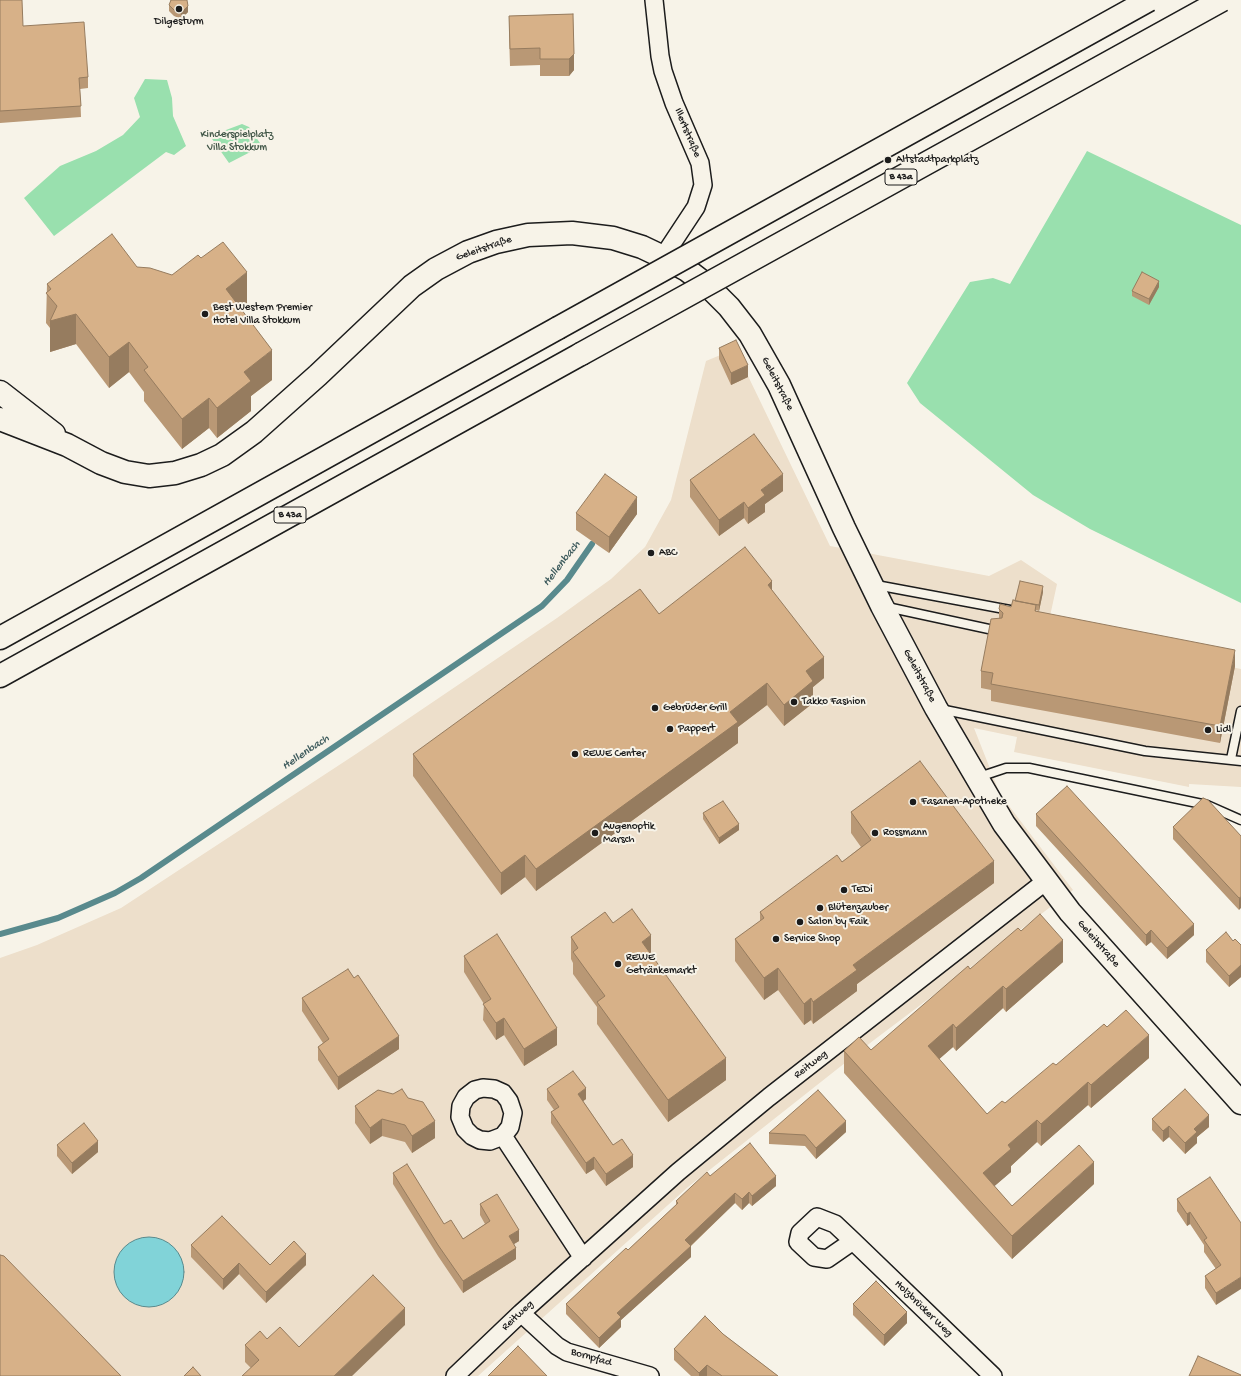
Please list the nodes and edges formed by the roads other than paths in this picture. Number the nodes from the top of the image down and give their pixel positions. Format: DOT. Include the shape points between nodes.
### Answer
graph roads {
  1 [pos="654,0"];
  2 [pos="1149,0"];
  3 [pos="1222,0"];
  4 [pos="664,256"];
  5 [pos="0,392"];
  6 [pos="0,419"];
  7 [pos="67,446"];
  8 [pos="871,584"];
  9 [pos="882,606"];
  10 [pos="1016,612"];
  11 [pos="998,631"];
  12 [pos="0,638"];
  13 [pos="0,676"];
  14 [pos="936,708"];
  15 [pos="1241,711"];
  16 [pos="1230,759"];
  17 [pos="1241,761"];
  18 [pos="976,778"];
  19 [pos="1241,820"];
  20 [pos="1046,881"];
  21 [pos="1241,1103"];
  22 [pos="503,1136"];
  23 [pos="853,1241"];
  24 [pos="583,1258"];
  25 [pos="521,1313"];
  26 [pos="455,1376"];
  27 [pos="650,1376"];
  28 [pos="993,1376"];
  1 -- 4 [label="street, Illertstraße" via="663,71 700,163 703,184 696,207"];
  2 -- 12 [label="main road, bridge"];
  3 -- 13 [label="main road, B 43a, bridge"];
  4 -- 7 [label="main road, Geleitstraße" via="613,238 572,233 528,235 496,242 453,259 412,286 254,432 208,462 164,476 136,475 101,463"];
  4 -- 8 [label="main road, Geleitstraße" via="709,287 750,334 779,385"];
  5 -- 7 [label="main road, Geleitstraße"];
  6 -- 7 [label="main road, Geleitstraße"];
  8 -- 9 [label="main road, Geleitstraße"];
  8 -- 10 [label="lane"];
  9 -- 11 [label="lane"];
  9 -- 14 [label="main road, Geleitstraße"];
  14 -- 16 [label="lane" via="1145,751"];
  14 -- 18 [label="main road, Geleitstraße"];
  15 -- 16 [label="lane"];
  16 -- 17 [label="lane"];
  18 -- 19 [label="lane" via="1006,768 1029,768 1207,805"];
  18 -- 20 [label="main road, Geleitstraße" via="1004,824"];
  20 -- 21 [label="main road, Geleitstraße" via="1109,958"];
  20 -- 24 [label="street, Reitweg" via="769,1097 678,1172"];
  22 -- 24 [label="street"];
  23 -- 28 [label="street, Holzbrücker Weg"];
  24 -- 25 [label="street, Reitweg"];
  25 -- 26 [label="street, Reitweg"];
  25 -- 27 [label="street, Bornpfad" via="567,1352"];
}
